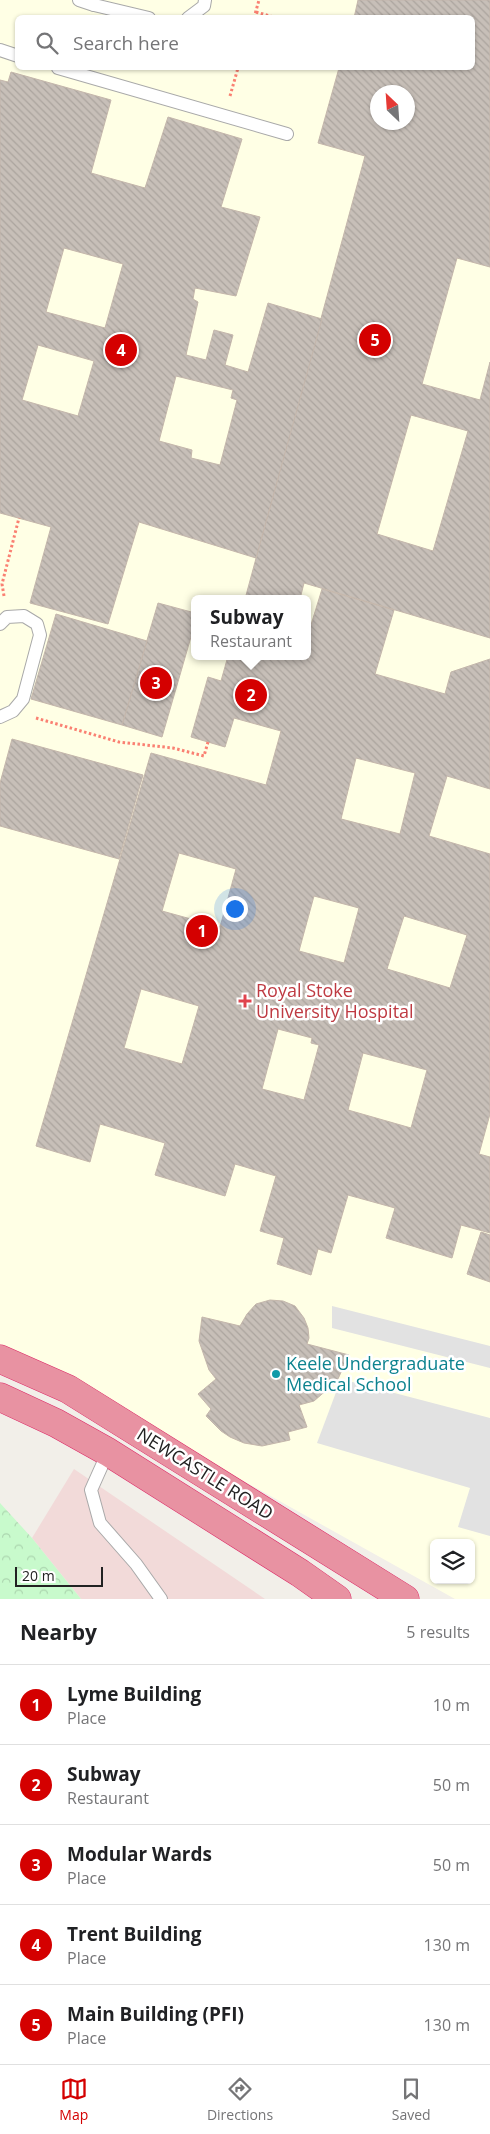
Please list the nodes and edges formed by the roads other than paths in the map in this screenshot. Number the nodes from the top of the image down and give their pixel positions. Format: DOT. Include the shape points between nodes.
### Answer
graph roads {
  1 [pos="79,0"];
  2 [pos="205,0"];
  3 [pos="93,3"];
  4 [pos="138,15"];
  5 [pos="192,15"];
  6 [pos="0,50"];
  7 [pos="15,55"];
  8 [pos="65,70"];
  9 [pos="287,134"];
  10 [pos="3,620"];
  11 [pos="0,717"];
  12 [pos="0,1359"];
  13 [pos="0,1398"];
  14 [pos="108,1452"];
  15 [pos="161,1599"];
  16 [pos="336,1599"];
  17 [pos="405,1599"];
  1 -- 3 [label="lane"];
  2 -- 5 [label="lane" via="204,6"];
  3 -- 4 [label="lane"];
  6 -- 7 [label="lane"];
  8 -- 9 [label="lane"];
  10 -- 11 [label="lane" via="24,616 37,624 40,635 23,699 13,711"];
  12 -- 17 [label="highway, NEWCASTLE ROAD" via="68,1389"];
  13 -- 14 [label="highway, NEWCASTLE ROAD" via="56,1423"];
  14 -- 15 [label="lane" via="91,1490 100,1523"];
  14 -- 16 [label="highway, NEWCASTLE ROAD"];
}
